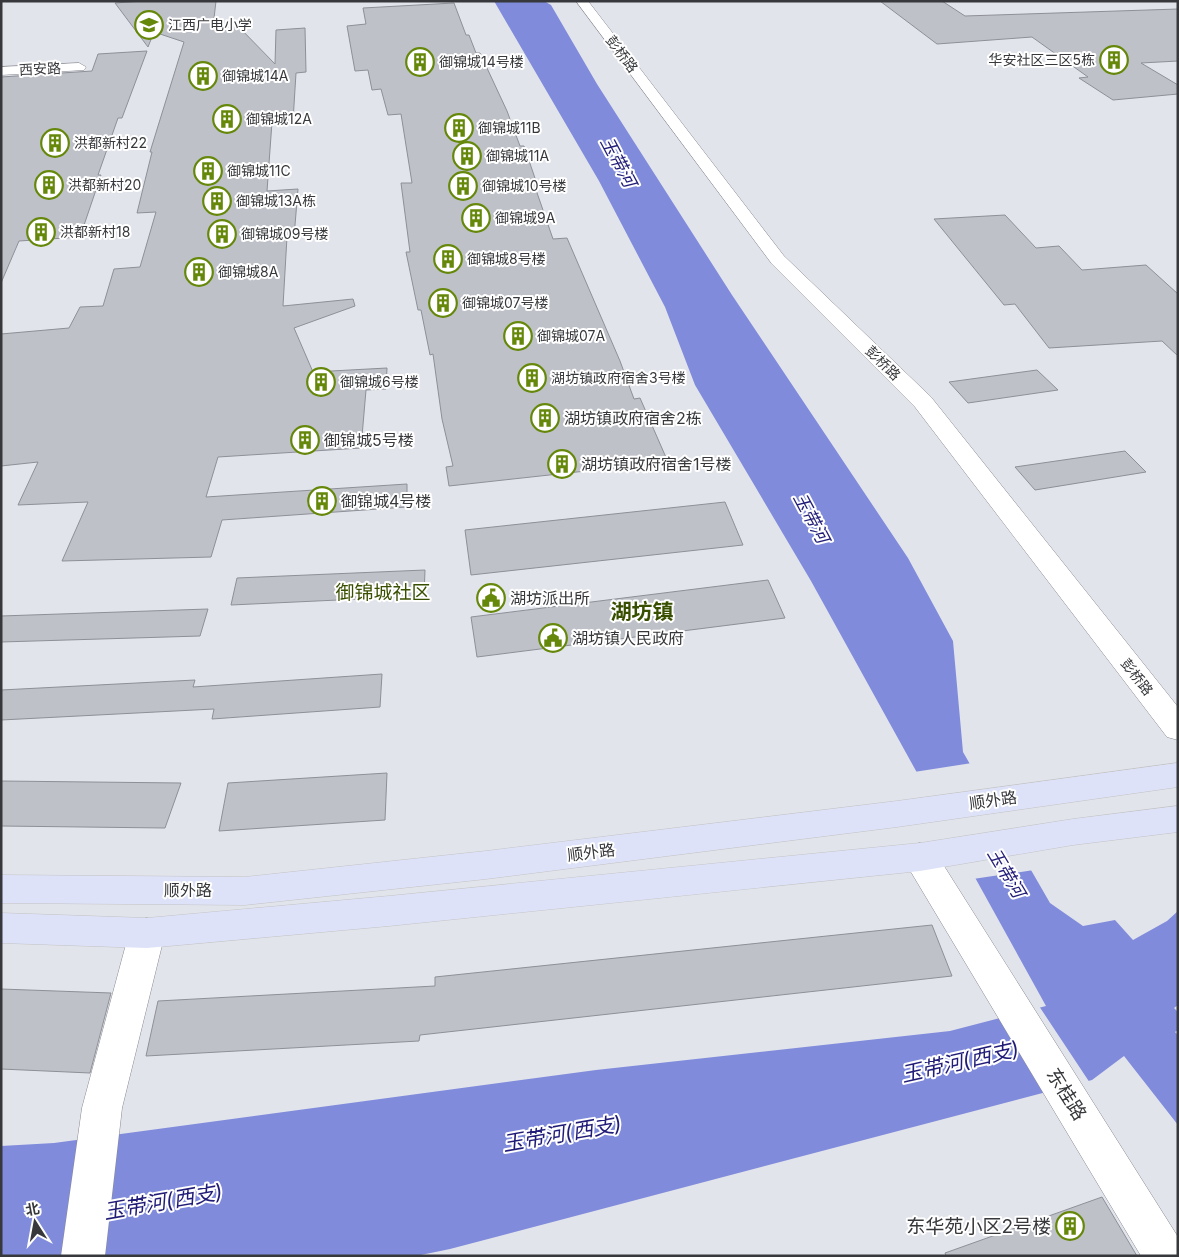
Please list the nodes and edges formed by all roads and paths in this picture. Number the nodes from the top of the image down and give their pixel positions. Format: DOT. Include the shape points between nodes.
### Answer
graph roads {
  1 [pos="582,1"];
  2 [pos="79,67"];
  3 [pos="1,71"];
  4 [pos="1178,730"];
  5 [pos="1178,775"];
  6 [pos="1178,819"];
  7 [pos="920,856"];
  8 [pos="1,890"];
  9 [pos="1,928"];
  10 [pos="147,933"];
  11 [pos="83,1256"];
  12 [pos="1165,1256"];
  1 -- 4 [label="street, 彭桥路" via="778,260 922,402"];
  2 -- 3 [label="street, 西安路"];
  5 -- 8 [label="main road, 顺外路" via="486,865 244,890"];
  6 -- 7 [label="main road"];
  7 -- 10 [label="main road"];
  7 -- 12 [label="street, 东桂路"];
  9 -- 10 [label="main road"];
  10 -- 11 [label="street" via="102,1108"];
}
